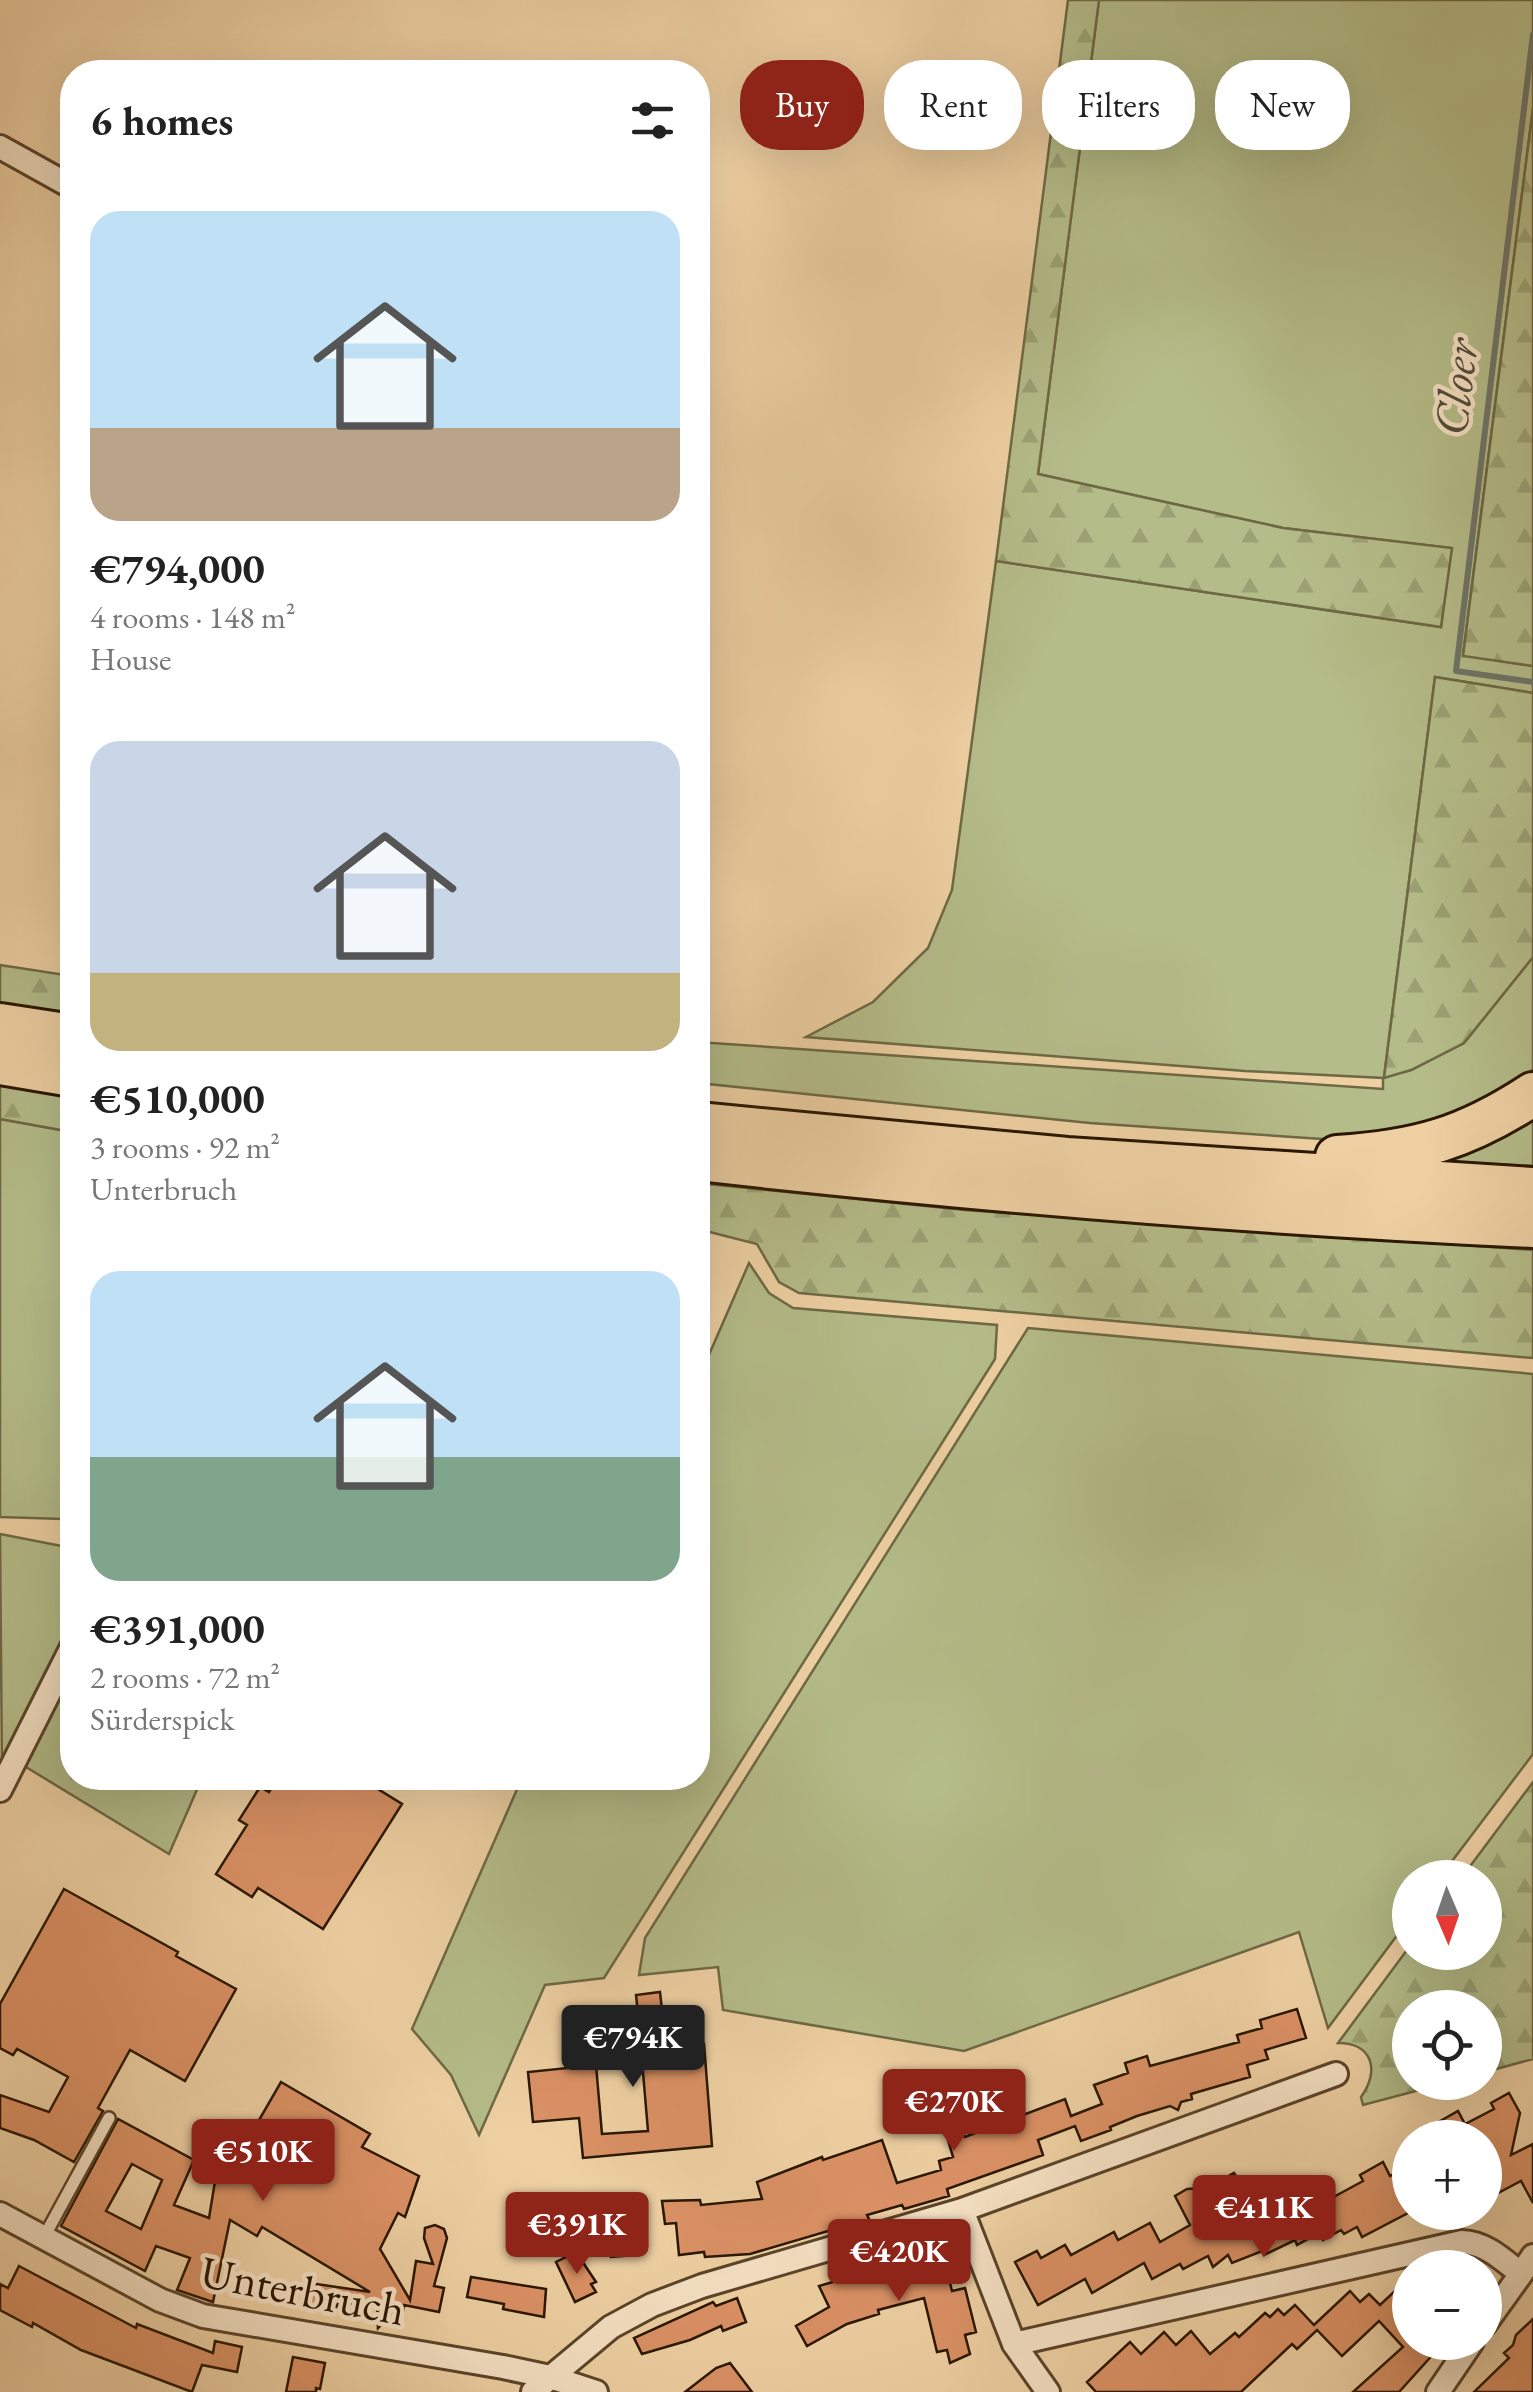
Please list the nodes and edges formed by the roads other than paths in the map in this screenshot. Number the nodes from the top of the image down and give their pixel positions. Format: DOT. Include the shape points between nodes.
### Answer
graph roads {
  1 [pos="0,147"];
  2 [pos="60,180"];
  3 [pos="0,1025"];
  4 [pos="60,1034"];
  5 [pos="0,1064"];
  6 [pos="60,1073"];
  7 [pos="1533,1094"];
  8 [pos="710,1125"];
  9 [pos="710,1160"];
  10 [pos="1247,1172"];
  11 [pos="1533,1188"];
  12 [pos="1533,1226"];
  13 [pos="60,1671"];
  14 [pos="0,1790"];
  15 [pos="1336,2074"];
  16 [pos="109,2118"];
  17 [pos="962,2210"];
  18 [pos="0,2214"];
  19 [pos="44,2237"];
  20 [pos="1527,2265"];
  21 [pos="1502,2300"];
  22 [pos="1014,2344"];
  23 [pos="1460,2360"];
  24 [pos="542,2384"];
  25 [pos="596,2392"];
  26 [pos="1048,2392"];
  27 [pos="1438,2392"];
  1 -- 2 [label="street"];
  3 -- 4 [label="highway"];
  5 -- 6 [label="highway"];
  7 -- 10 [label="highway" via="1442,1142"];
  8 -- 10 [label="highway"];
  9 -- 12 [label="highway" via="1027,1193"];
  10 -- 11 [label="highway"];
  13 -- 14 [label="street"];
  15 -- 17 [label="street"];
  16 -- 19 [label="lane"];
  17 -- 22 [label="street"];
  17 -- 24 [label="street" via="652,2305 611,2327"];
  18 -- 19 [label="street, Unterbruch"];
  19 -- 24 [label="street, Unterbruch" via="203,2316"];
  20 -- 21 [label="street"];
  20 -- 22 [label="street" via="1462,2242"];
  22 -- 26 [label="street"];
  23 -- 27 [label="street"];
  24 -- 25 [label="street, Unterbruch"];
}
